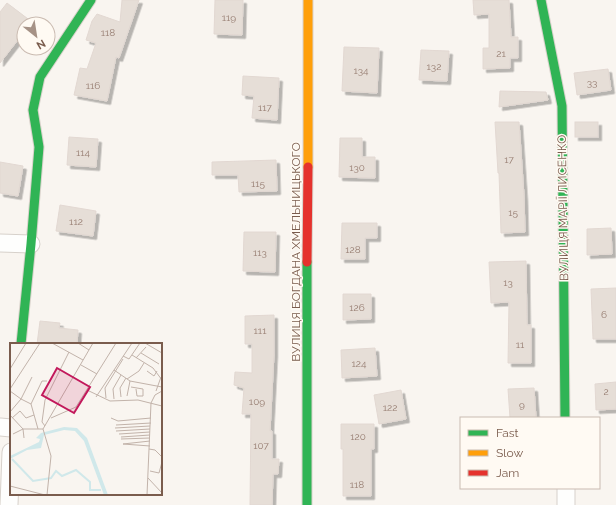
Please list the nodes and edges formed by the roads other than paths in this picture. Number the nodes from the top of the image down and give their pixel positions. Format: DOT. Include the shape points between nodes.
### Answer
graph roads {
  1 [pos="91,0"];
  2 [pos="308,0"];
  3 [pos="541,0"];
  4 [pos="0,243"];
  5 [pos="31,244"];
  6 [pos="21,343"];
  7 [pos="565,417"];
  8 [pos="0,427"];
  9 [pos="10,428"];
  10 [pos="10,478"];
  11 [pos="566,489"];
  12 [pos="9,505"];
  13 [pos="307,505"];
  14 [pos="566,505"];
  1 -- 5 [label="street" via="40,77 32,110 39,147"];
  2 -- 13 [label="street, ВУЛИЦЯ БОГДАНА ХМЕЛЬНИЦЬКОГО"];
  3 -- 7 [label="street, ВУЛИЦЯ МАРІЇ ЛИСЕНКО" via="562,106"];
  4 -- 5 [label="street"];
  5 -- 6 [label="street"];
  8 -- 9 [label="street"];
  10 -- 12 [label="street"];
  11 -- 14 [label="street"];
}
